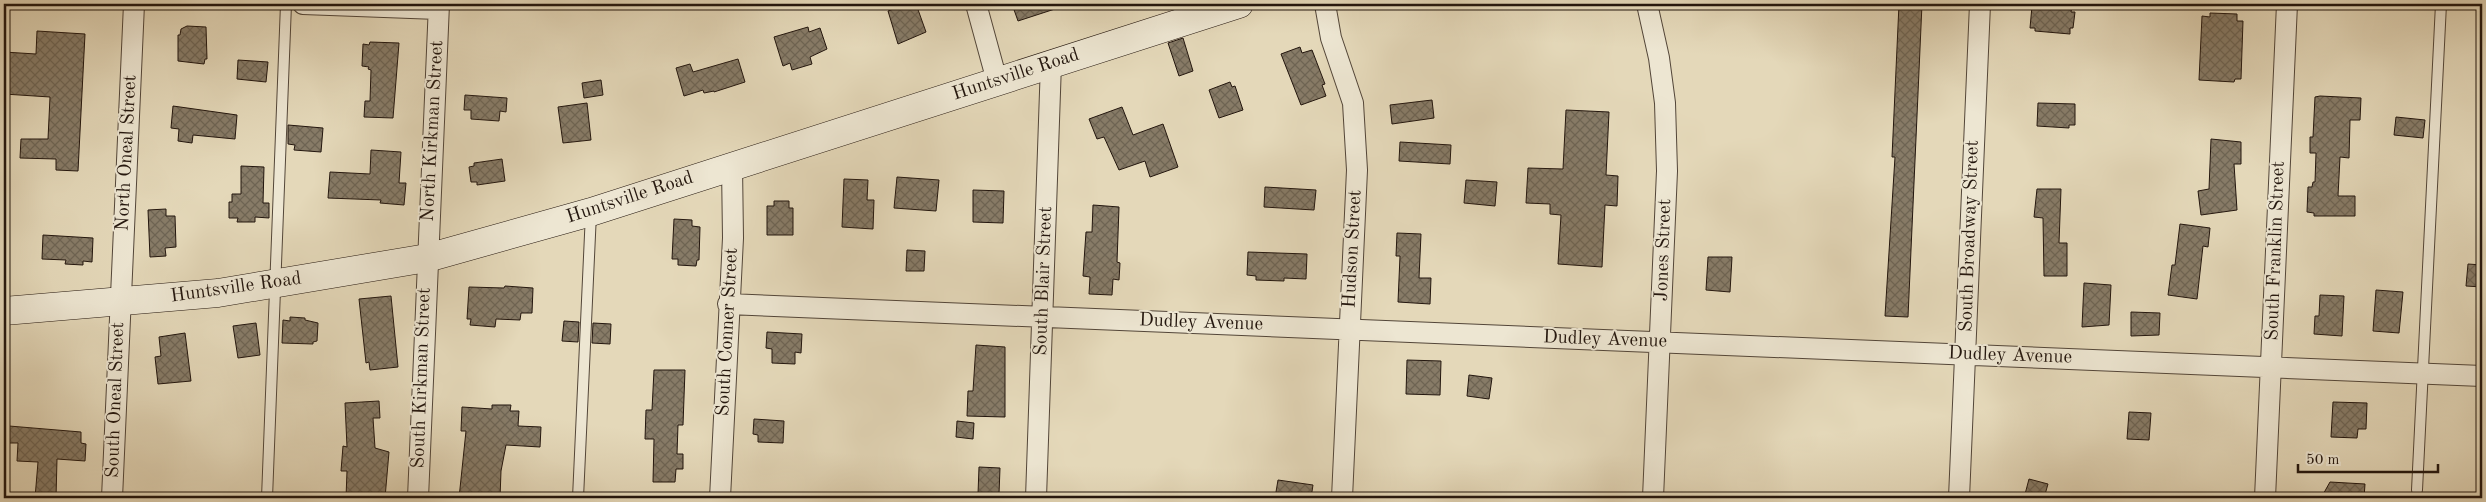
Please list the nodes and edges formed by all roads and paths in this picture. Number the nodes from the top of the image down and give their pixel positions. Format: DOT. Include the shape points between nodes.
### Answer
graph roads {
  1 [pos="134,4"];
  2 [pos="286,4"];
  3 [pos="303,4"];
  4 [pos="976,4"];
  5 [pos="1239,4"];
  6 [pos="1325,4"];
  7 [pos="1647,4"];
  8 [pos="1980,4"];
  9 [pos="2287,4"];
  10 [pos="2441,4"];
  11 [pos="438,6"];
  12 [pos="1051,64"];
  13 [pos="997,81"];
  14 [pos="732,166"];
  15 [pos="591,212"];
  16 [pos="427,258"];
  17 [pos="275,285"];
  18 [pos="121,302"];
  19 [pos="728,304"];
  20 [pos="4,311"];
  21 [pos="1042,316"];
  22 [pos="1350,329"];
  23 [pos="1660,342"];
  24 [pos="1965,355"];
  25 [pos="2271,367"];
  26 [pos="2423,373"];
  27 [pos="2482,376"];
  28 [pos="2417,490"];
  29 [pos="112,498"];
  30 [pos="267,498"];
  31 [pos="418,498"];
  32 [pos="578,498"];
  33 [pos="720,498"];
  34 [pos="1036,498"];
  35 [pos="1342,498"];
  36 [pos="1653,498"];
  37 [pos="1959,498"];
  38 [pos="2265,498"];
  1 -- 18 [label="street, North Oneal Street"];
  2 -- 17 [label="lane"];
  3 -- 11 [label="street"];
  4 -- 13 [label="street"];
  5 -- 12 [label="main road, Huntsville Road"];
  6 -- 22 [label="street, Hudson Street" via="1331,38 1353,102 1357,170"];
  7 -- 23 [label="street, Jones Street" via="1660,58 1665,103 1667,171"];
  8 -- 24 [label="street, South Broadway Street"];
  9 -- 25 [label="street, South Franklin Street"];
  10 -- 26 [label="lane"];
  11 -- 16 [label="street, North Kirkman Street"];
  12 -- 13 [label="main road, Huntsville Road"];
  12 -- 21 [label="street, South Blair Street"];
  13 -- 14 [label="main road, Huntsville Road"];
  14 -- 15 [label="main road, Huntsville Road"];
  14 -- 19 [label="street, South Conner Street" via="733,238"];
  15 -- 16 [label="main road, Huntsville Road"];
  15 -- 32 [label="lane"];
  16 -- 17 [label="main road, Huntsville Road"];
  16 -- 31 [label="street, South Kirkman Street"];
  17 -- 18 [label="main road, Huntsville Road"];
  17 -- 30 [label="lane"];
  18 -- 20 [label="main road, Huntsville Road"];
  18 -- 29 [label="street, South Oneal Street"];
  19 -- 21 [label="street, Dudley Avenue"];
  19 -- 33 [label="street, South Conner Street"];
  21 -- 22 [label="street, Dudley Avenue"];
  21 -- 34 [label="street, South Blair Street"];
  22 -- 23 [label="street, Dudley Avenue"];
  22 -- 35 [label="street, Hudson Street"];
  23 -- 24 [label="street, Dudley Avenue"];
  23 -- 36 [label="street, Jones Street"];
  24 -- 25 [label="street, Dudley Avenue"];
  24 -- 37 [label="street, South Broadway Street"];
  25 -- 26 [label="street, Dudley Avenue"];
  25 -- 38 [label="street, South Franklin Street"];
  26 -- 27 [label="street, Dudley Avenue"];
  26 -- 28 [label="lane"];
}
